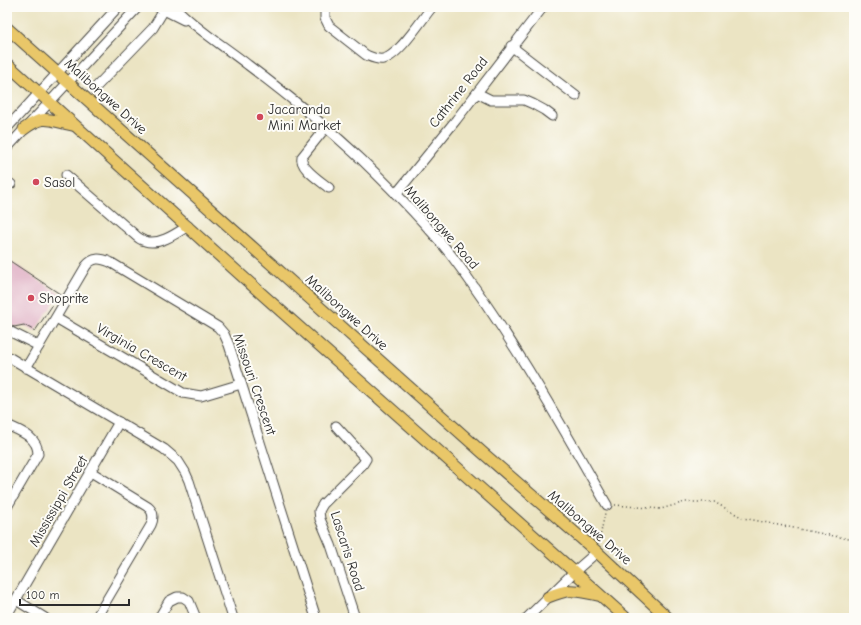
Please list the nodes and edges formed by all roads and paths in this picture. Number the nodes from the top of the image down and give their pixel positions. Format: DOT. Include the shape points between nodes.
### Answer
graph roads {
  1 [pos="115,7"];
  2 [pos="118,7"];
  3 [pos="138,7"];
  4 [pos="175,7"];
  5 [pos="325,7"];
  6 [pos="432,7"];
  7 [pos="543,7"];
  8 [pos="161,8"];
  9 [pos="108,17"];
  10 [pos="192,24"];
  11 [pos="7,28"];
  12 [pos="511,46"];
  13 [pos="7,64"];
  14 [pos="58,73"];
  15 [pos="68,82"];
  16 [pos="97,86"];
  17 [pos="38,93"];
  18 [pos="477,93"];
  19 [pos="576,96"];
  20 [pos="50,103"];
  21 [pos="552,116"];
  22 [pos="76,126"];
  23 [pos="326,127"];
  24 [pos="7,128"];
  25 [pos="24,129"];
  26 [pos="7,148"];
  27 [pos="66,175"];
  28 [pos="329,188"];
  29 [pos="396,194"];
  30 [pos="188,226"];
  31 [pos="56,318"];
  32 [pos="11,332"];
  33 [pos="39,346"];
  34 [pos="7,356"];
  35 [pos="26,368"];
  36 [pos="241,384"];
  37 [pos="119,422"];
  38 [pos="7,425"];
  39 [pos="336,426"];
  40 [pos="91,472"];
  41 [pos="607,505"];
  42 [pos="7,507"];
  43 [pos="854,540"];
  44 [pos="597,552"];
  45 [pos="574,572"];
  46 [pos="601,595"];
  47 [pos="548,597"];
  48 [pos="16,600"];
  49 [pos="7,615"];
  50 [pos="45,618"];
  51 [pos="96,618"];
  52 [pos="159,618"];
  53 [pos="196,618"];
  54 [pos="233,618"];
  55 [pos="316,618"];
  56 [pos="355,618"];
  57 [pos="527,618"];
  58 [pos="626,618"];
  59 [pos="668,618"];
  1 -- 9 [label="street"];
  2 -- 9 [label="street"];
  3 -- 15 [label="street"];
  4 -- 10 [label="street, Malibongwe Road"];
  5 -- 6 [label="street" via="326,22 333,30 371,58 382,60 394,54"];
  7 -- 12 [label="street, Cathrine Road"];
  8 -- 10 [label="street, Malibongwe Road"];
  8 -- 16 [label="street" via="153,28"];
  9 -- 14 [label="street"];
  10 -- 23 [label="street, Malibongwe Road"];
  11 -- 14 [label="main road, Malibongwe Drive"];
  12 -- 18 [label="street, Cathrine Road"];
  12 -- 19 [label="street"];
  13 -- 17 [label="main road"];
  14 -- 15 [label="main road, Malibongwe Drive"];
  14 -- 17 [label="street"];
  15 -- 20 [label="street"];
  15 -- 44 [label="main road, Malibongwe Drive"];
  17 -- 20 [label="main road"];
  17 -- 24 [label="street"];
  18 -- 21 [label="street" via="491,100 524,100"];
  18 -- 29 [label="street, Cathrine Road"];
  20 -- 22 [label="main road"];
  20 -- 25 [label="street"];
  22 -- 25 [label="main road" via="44,119"];
  22 -- 30 [label="main road"];
  23 -- 28 [label="street" via="301,160 303,166"];
  23 -- 29 [label="street, Malibongwe Road"];
  25 -- 26 [label="street"];
  27 -- 30 [label="street" via="145,241 156,242"];
  29 -- 41 [label="street, Malibongwe Road" via="449,254 496,318"];
  30 -- 45 [label="main road"];
  31 -- 33 [label="street, Missouri Crescent"];
  31 -- 36 [label="street, Virginia Crescent" via="183,393 201,396"];
  31 -- 36 [label="street, Missouri Crescent" via="87,264 96,259 103,259 218,326 229,346"];
  32 -- 33 [label="street"];
  33 -- 35 [label="street, Missouri Crescent"];
  34 -- 35 [label="street"];
  35 -- 37 [label="street"];
  36 -- 55 [label="street, Missouri Crescent"];
  37 -- 40 [label="street, Mississippi Street"];
  37 -- 54 [label="street" via="169,453 185,472"];
  38 -- 42 [label="street" via="32,438 38,454"];
  39 -- 56 [label="street, Lascaris Road" via="366,459 319,511"];
  40 -- 48 [label="street, Mississippi Street"];
  40 -- 51 [label="street" via="148,507 153,516 151,525"];
  41 -- 43 [label="path" via="661,509 685,502 714,502 743,518"];
  41 -- 44 [label="path"];
  44 -- 45 [label="street"];
  44 -- 59 [label="main road, Malibongwe Drive"];
  45 -- 46 [label="main road"];
  45 -- 47 [label="street"];
  46 -- 47 [label="main road" via="573,590 562,591"];
  46 -- 58 [label="main road"];
  47 -- 57 [label="street"];
  48 -- 49 [label="street, Mississippi Street"];
  48 -- 50 [label="street"];
  52 -- 53 [label="street" via="169,601 183,597 190,604"];
}
